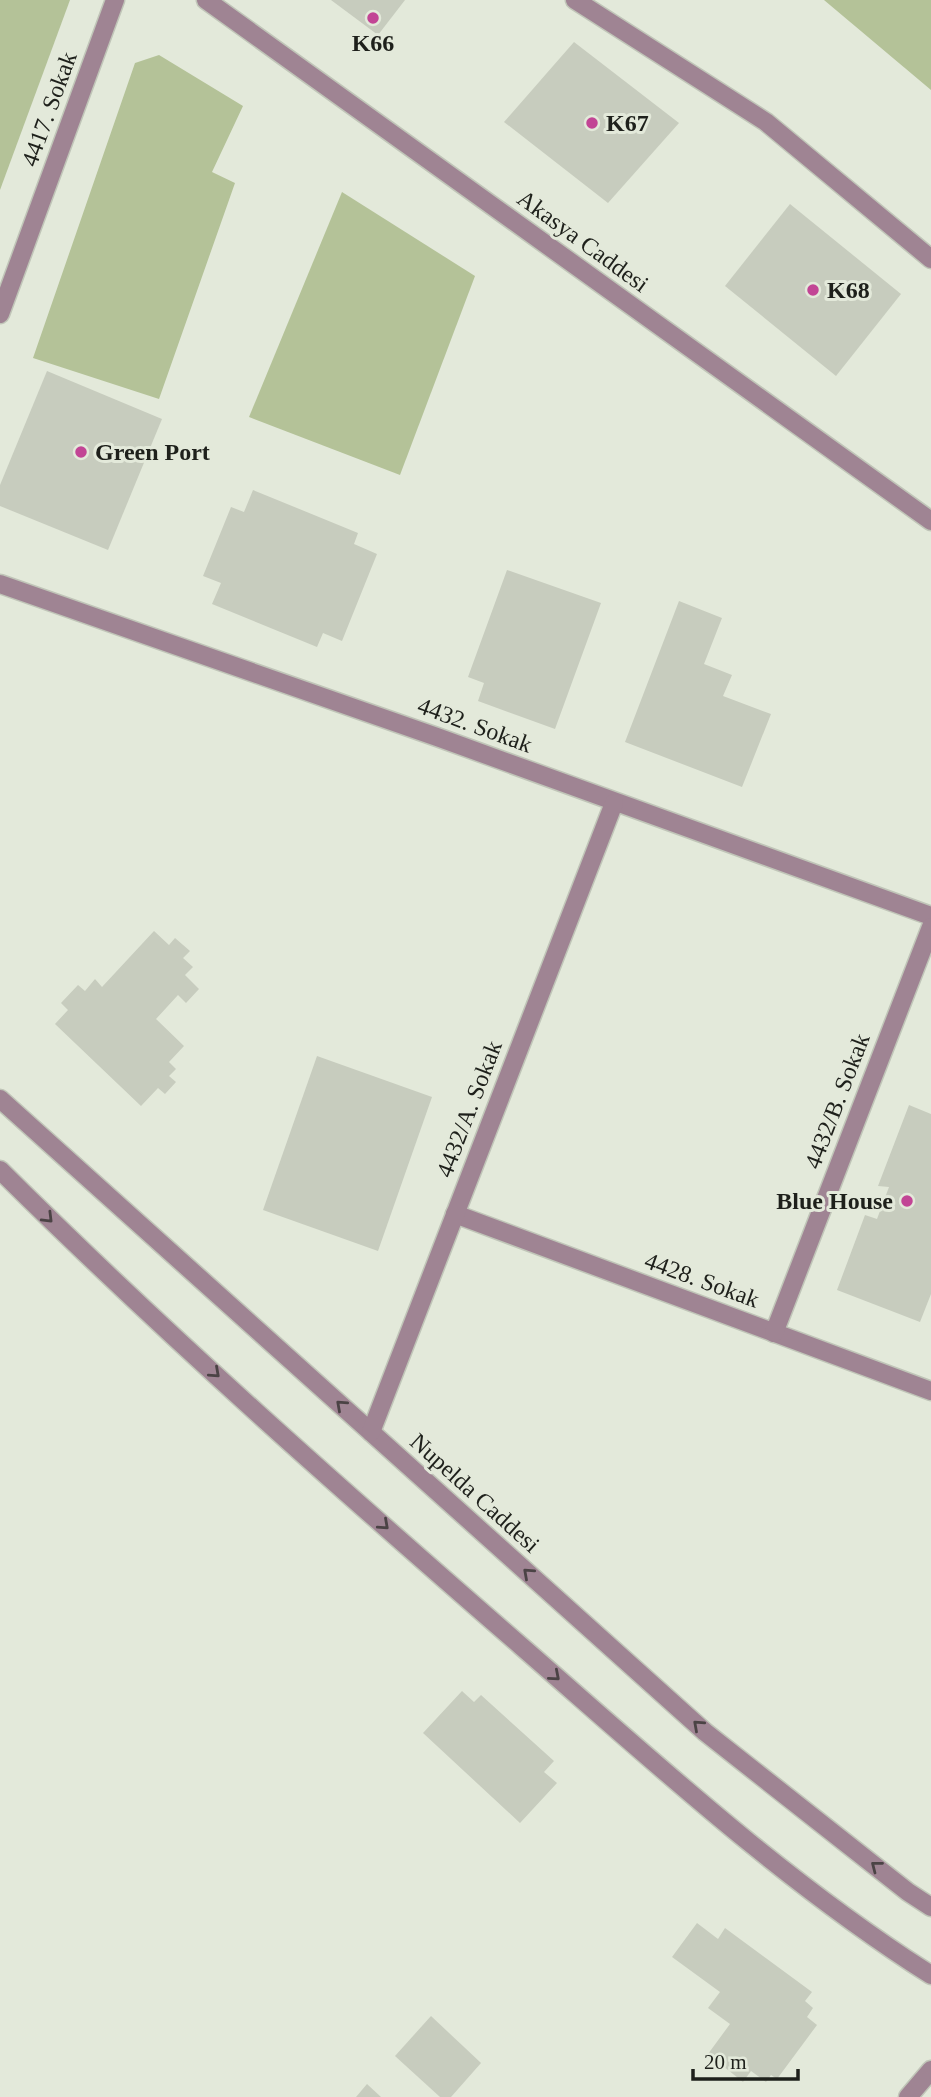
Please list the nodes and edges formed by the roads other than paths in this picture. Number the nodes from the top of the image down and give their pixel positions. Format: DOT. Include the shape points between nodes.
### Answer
graph roads {
  1 [pos="115,0"];
  2 [pos="206,0"];
  3 [pos="575,0"];
  4 [pos="931,258"];
  5 [pos="0,314"];
  6 [pos="931,521"];
  7 [pos="0,584"];
  8 [pos="614,803"];
  9 [pos="931,916"];
  10 [pos="931,927"];
  11 [pos="0,1099"];
  12 [pos="0,1170"];
  13 [pos="455,1214"];
  14 [pos="774,1333"];
  15 [pos="931,1391"];
  16 [pos="371,1432"];
  17 [pos="931,1907"];
  18 [pos="931,1975"];
  19 [pos="931,2070"];
  20 [pos="908,2097"];
  1 -- 5 [label="street, 4417. Sokak"];
  2 -- 6 [label="street, Akasya Caddesi"];
  3 -- 4 [label="street" via="766,122"];
  7 -- 8 [label="street, 4432. Sokak"];
  8 -- 9 [label="street, 4432. Sokak"];
  8 -- 13 [label="street, 4432/A. Sokak"];
  10 -- 14 [label="street, 4432/B. Sokak"];
  16 -- 11 [label="street, Nupelda Caddesi, one-way"];
  12 -- 18 [label="street, one-way" via="121,1289 700,1802 868,1935"];
  13 -- 14 [label="street, 4428. Sokak"];
  13 -- 16 [label="street, 4432/A. Sokak"];
  14 -- 15 [label="street, 4428. Sokak"];
  17 -- 16 [label="street, Nupelda Caddesi, one-way" via="705,1732"];
  19 -- 20 [label="street"];
}
